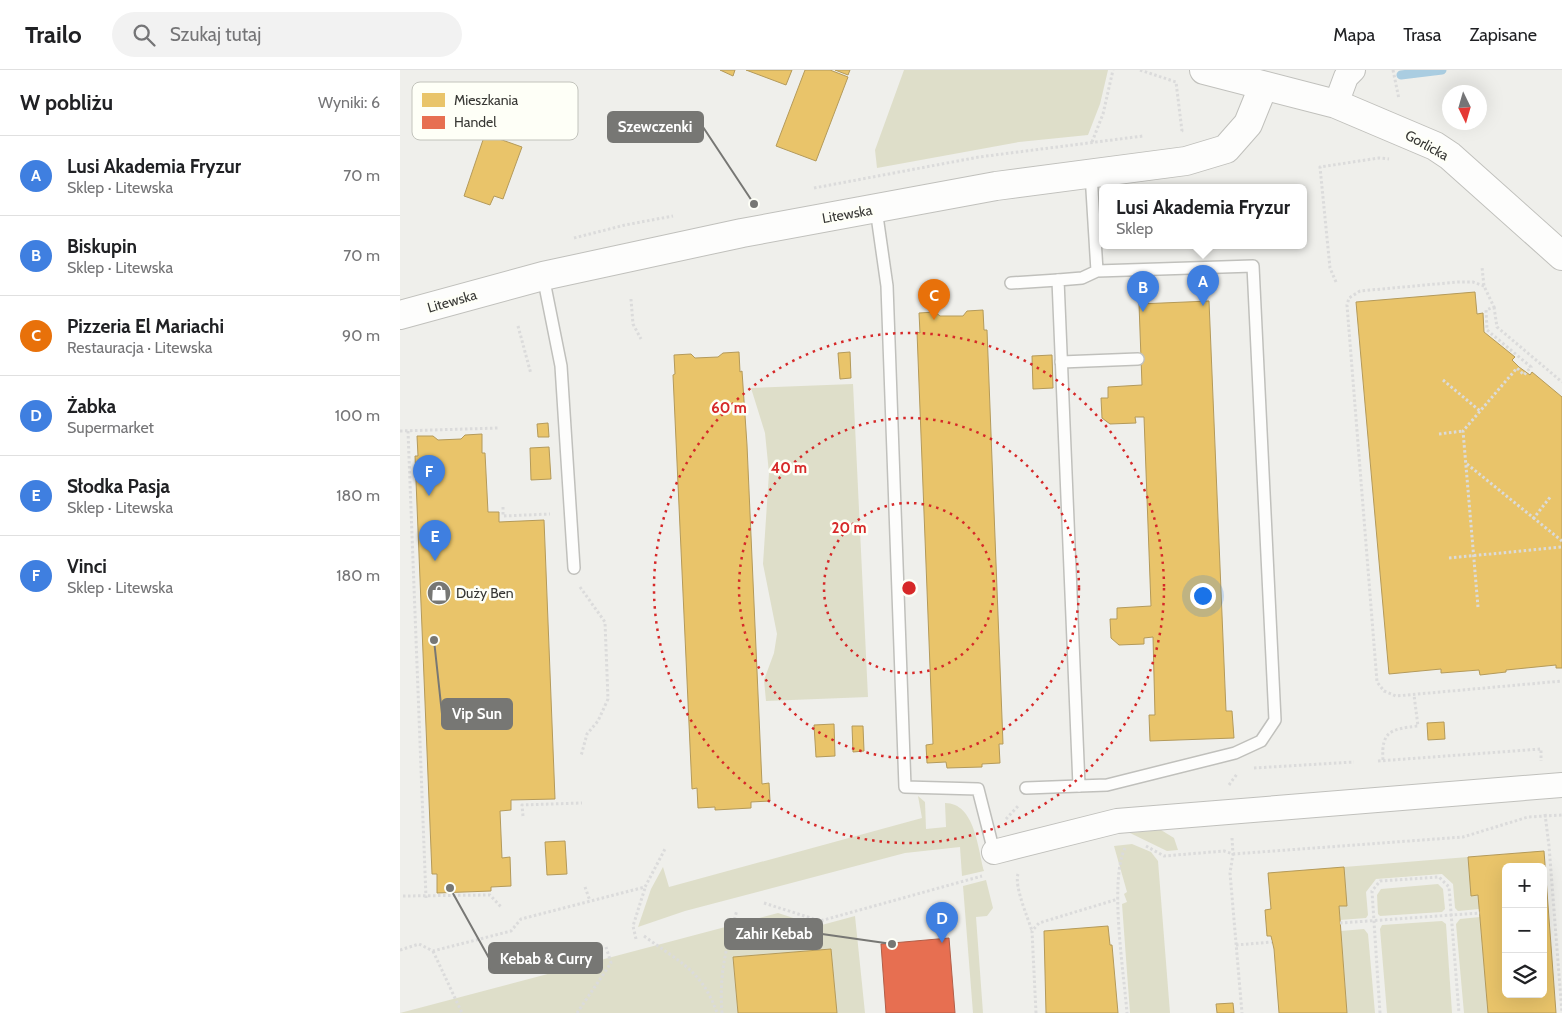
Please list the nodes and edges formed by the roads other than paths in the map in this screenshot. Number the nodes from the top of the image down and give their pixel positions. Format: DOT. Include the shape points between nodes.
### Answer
graph roads {
  1 [pos="1204,70"];
  2 [pos="1353,70"];
  3 [pos="1263,87"];
  4 [pos="1336,104"];
  5 [pos="1091,174"];
  6 [pos="876,209"];
  7 [pos="1562,256"];
  8 [pos="1096,270"];
  9 [pos="543,276"];
  10 [pos="1058,280"];
  11 [pos="1012,283"];
  12 [pos="400,316"];
  13 [pos="1138,359"];
  14 [pos="1061,362"];
  15 [pos="574,568"];
  16 [pos="1562,785"];
  17 [pos="1079,786"];
  18 [pos="1026,788"];
  19 [pos="991,863"];
  1 -- 3 [label="street, Gorlicka"];
  2 -- 4 [label="street" via="1346,77"];
  3 -- 4 [label="street, Gorlicka"];
  3 -- 5 [label="street, Litewska" via="1248,124 1226,149 1186,161"];
  4 -- 7 [label="street, Gorlicka" via="1435,146 1450,156"];
  5 -- 6 [label="street, Litewska" via="996,186"];
  5 -- 8 [label="lane"];
  6 -- 9 [label="street, Litewska" via="742,233"];
  6 -- 19 [label="lane" via="887,286 906,787 978,789"];
  8 -- 10 [label="lane" via="1082,278"];
  8 -- 17 [label="lane" via="1253,266 1275,720 1261,741 1235,753 1108,785"];
  9 -- 12 [label="street, Litewska"];
  9 -- 15 [label="lane" via="561,366"];
  10 -- 11 [label="lane"];
  10 -- 14 [label="lane"];
  13 -- 14 [label="lane"];
  14 -- 17 [label="lane"];
  16 -- 19 [label="street" via="1118,821"];
  17 -- 18 [label="lane"];
}
